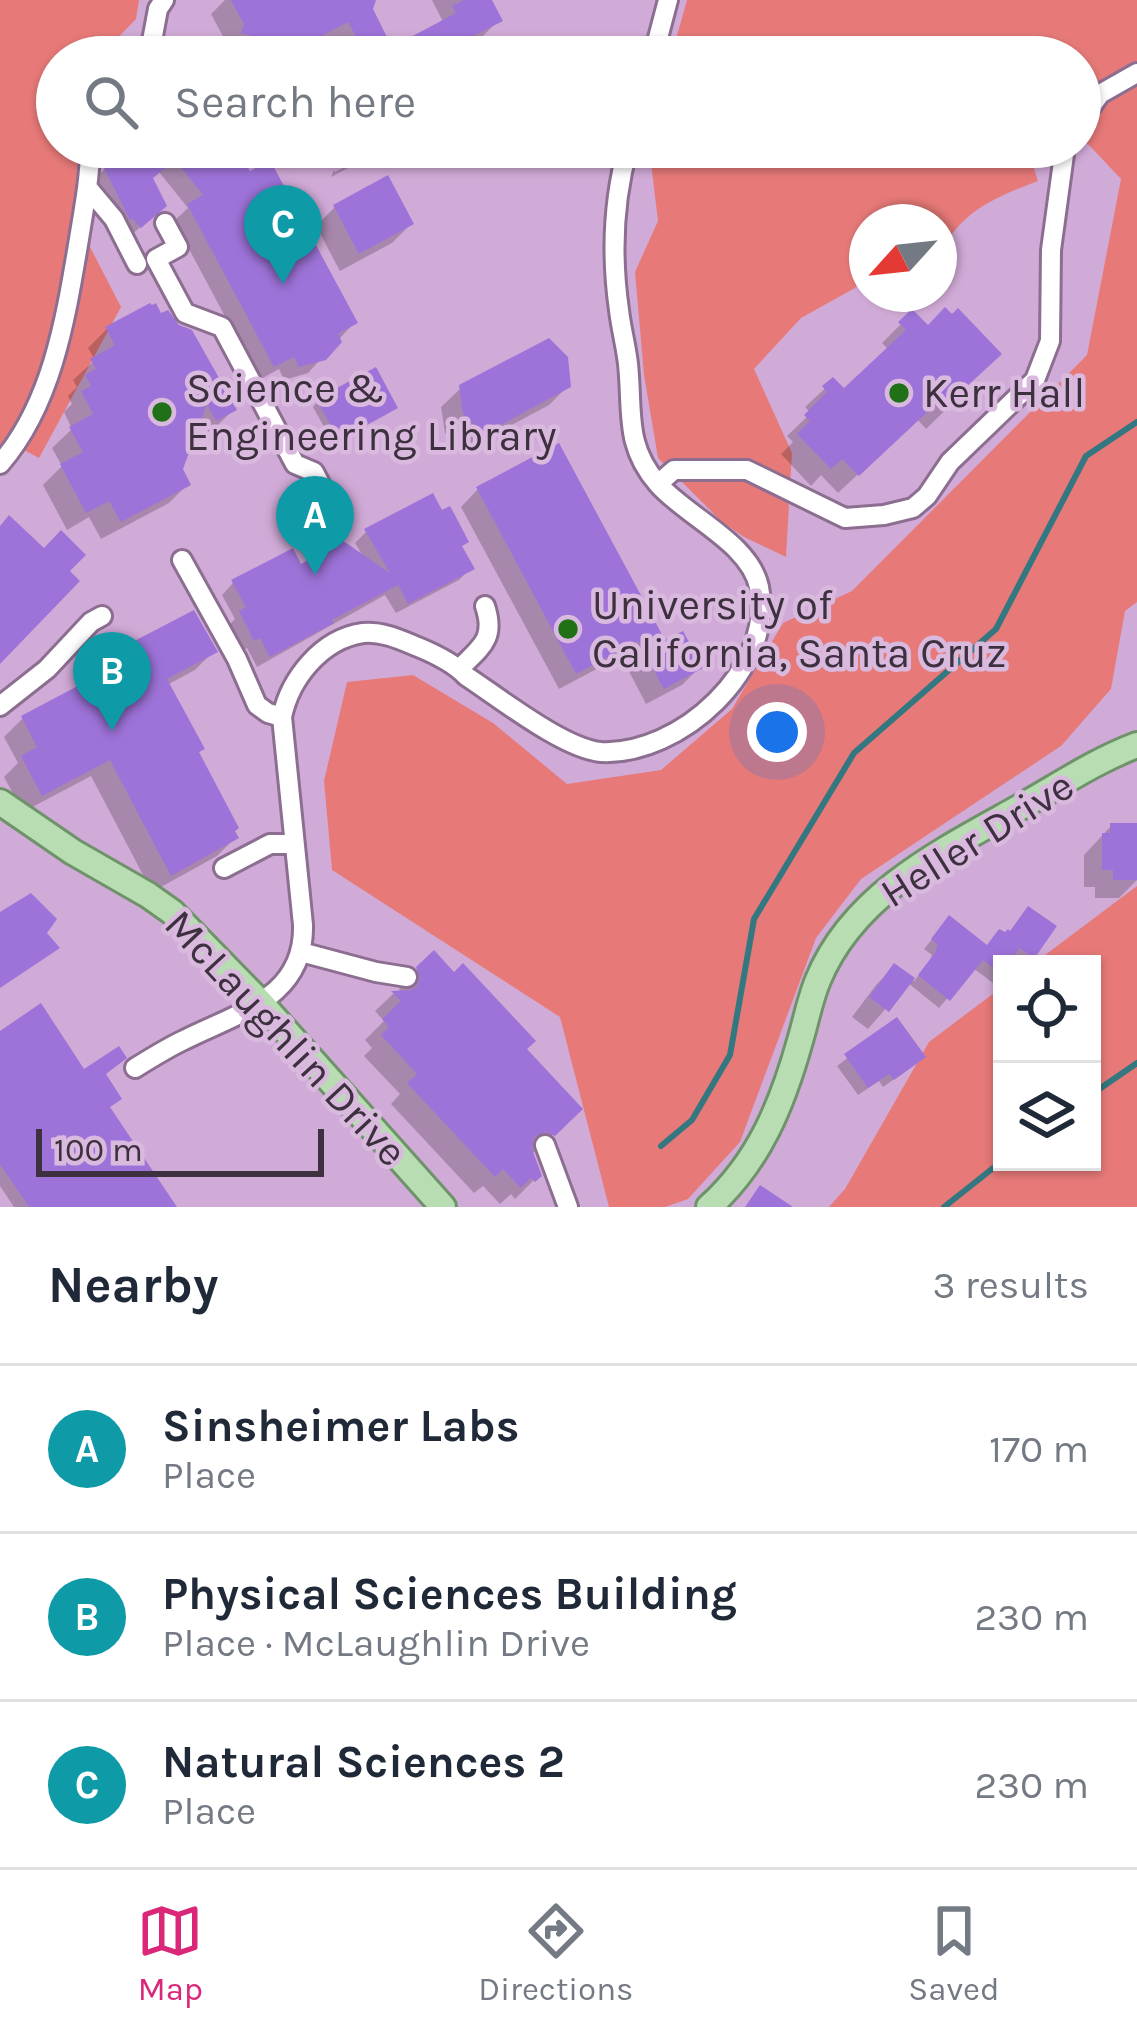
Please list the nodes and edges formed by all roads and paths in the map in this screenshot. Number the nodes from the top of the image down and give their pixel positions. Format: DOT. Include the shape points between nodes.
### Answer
graph roads {
  1 [pos="164,0"];
  2 [pos="668,0"];
  3 [pos="153,36"];
  4 [pos="659,36"];
  5 [pos="1137,73"];
  6 [pos="1101,93"];
  7 [pos="89,168"];
  8 [pos="623,168"];
  9 [pos="1062,168"];
  10 [pos="88,188"];
  11 [pos="165,224"];
  12 [pos="137,264"];
  13 [pos="0,464"];
  14 [pos="658,484"];
  15 [pos="332,505"];
  16 [pos="182,560"];
  17 [pos="485,606"];
  18 [pos="102,616"];
  19 [pos="459,669"];
  20 [pos="0,706"];
  21 [pos="282,717"];
  22 [pos="1137,745"];
  23 [pos="0,802"];
  24 [pos="294,844"];
  25 [pos="224,868"];
  26 [pos="301,952"];
  27 [pos="406,976"];
  28 [pos="261,1003"];
  29 [pos="135,1068"];
  30 [pos="545,1145"];
  31 [pos="443,1207"];
  32 [pos="568,1207"];
  33 [pos="709,1207"];
  1 -- 3 [label="street"];
  2 -- 4 [label="street"];
  5 -- 6 [label="street"];
  7 -- 10 [label="street"];
  8 -- 14 [label="street" via="614,230 631,431"];
  9 -- 14 [label="street" via="1050,341 1035,380 914,508 844,518 747,470 674,470"];
  10 -- 12 [label="street"];
  10 -- 13 [label="street" via="46,381"];
  11 -- 15 [label="street" via="178,247 156,259 185,313 222,327 295,464 314,472"];
  14 -- 19 [label="street" via="742,554 759,588 752,649 717,700 655,740 601,752 561,738"];
  16 -- 21 [label="street" via="257,705"];
  17 -- 19 [label="street" via="488,637"];
  18 -- 20 [label="street"];
  19 -- 21 [label="street" via="397,638 361,633 305,668"];
  21 -- 24 [label="street"];
  22 -- 33 [label="main road, Heller Drive" via="921,864 858,917 818,981 768,1130"];
  23 -- 28 [label="main road, McLaughlin Drive" via="172,912"];
  24 -- 25 [label="street" via="270,844"];
  24 -- 26 [label="street"];
  26 -- 27 [label="street"];
  26 -- 28 [label="street"];
  28 -- 29 [label="street"];
  28 -- 31 [label="main road, McLaughlin Drive"];
  30 -- 32 [label="street"];
}
